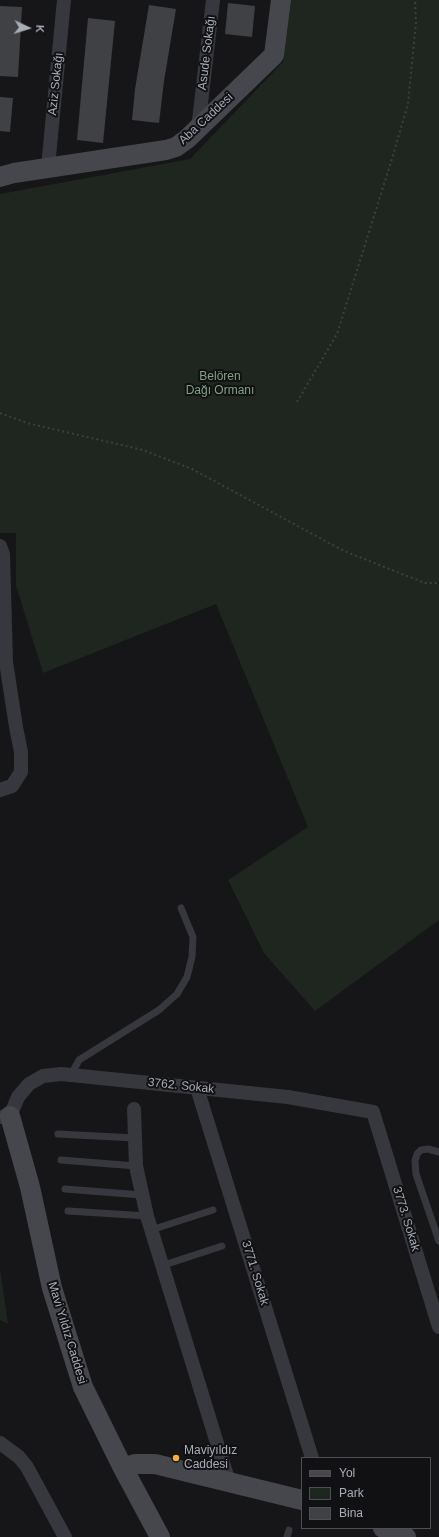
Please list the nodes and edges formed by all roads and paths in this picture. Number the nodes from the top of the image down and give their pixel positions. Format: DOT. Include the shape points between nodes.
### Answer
graph roads {
  1 [pos="64,0"];
  2 [pos="213,0"];
  3 [pos="281,0"];
  4 [pos="415,0"];
  5 [pos="198,129"];
  6 [pos="48,167"];
  7 [pos="0,178"];
  8 [pos="297,402"];
  9 [pos="0,413"];
  10 [pos="0,546"];
  11 [pos="439,584"];
  12 [pos="0,790"];
  13 [pos="181,908"];
  14 [pos="71,1075"];
  15 [pos="198,1088"];
  16 [pos="134,1109"];
  17 [pos="373,1112"];
  18 [pos="5,1117"];
  19 [pos="58,1134"];
  20 [pos="135,1138"];
  21 [pos="439,1152"];
  22 [pos="61,1160"];
  23 [pos="136,1166"];
  24 [pos="65,1189"];
  25 [pos="142,1195"];
  26 [pos="213,1210"];
  27 [pos="68,1211"];
  28 [pos="147,1216"];
  29 [pos="151,1230"];
  30 [pos="439,1241"];
  31 [pos="222,1246"];
  32 [pos="161,1266"];
  33 [pos="439,1327"];
  34 [pos="0,1443"];
  35 [pos="312,1457"];
  36 [pos="123,1468"];
  37 [pos="229,1482"];
  38 [pos="301,1500"];
  39 [pos="386,1529"];
  40 [pos="65,1537"];
  41 [pos="160,1537"];
  42 [pos="406,1537"];
  1 -- 6 [label="street, Aziz Sokağı"];
  2 -- 5 [label="street, Asude Sokağı"];
  3 -- 5 [label="street, Aba Caddesi" via="274,56"];
  4 -- 8 [label="path" via="416,22 408,104 391,162 337,334"];
  5 -- 6 [label="street, Aba Caddesi" via="176,147 166,150"];
  6 -- 7 [label="street, Aba Caddesi"];
  9 -- 11 [label="path" via="27,423 143,450 164,458 192,469 344,551 425,583"];
  10 -- 12 [label="street" via="3,554 6,662 21,752 21,772 12,786"];
  13 -- 14 [label="lane" via="193,937 192,956 187,977 176,994 158,1010 79,1060"];
  14 -- 15 [label="street, 3762. Sokak"];
  14 -- 18 [label="street, 3762. Sokak" via="43,1076 29,1084"];
  15 -- 17 [label="street, 3762. Sokak" via="288,1097"];
  15 -- 35 [label="street, 3771. Sokak"];
  16 -- 20 [label="street"];
  17 -- 33 [label="street, 3773. Sokak"];
  18 -- 36 [label="street, Mavi Yıldız Caddesi" via="30,1187 52,1288 83,1386"];
  19 -- 20 [label="lane"];
  20 -- 23 [label="street"];
  21 -- 30 [label="lane" via="421,1150 416,1154 415,1161 416,1174"];
  22 -- 23 [label="lane"];
  23 -- 25 [label="street"];
  24 -- 25 [label="lane"];
  25 -- 28 [label="street"];
  26 -- 29 [label="lane"];
  27 -- 28 [label="lane"];
  28 -- 29 [label="street"];
  29 -- 32 [label="street"];
  31 -- 32 [label="lane"];
  32 -- 37 [label="street"];
  34 -- 40 [label="street" via="27,1467"];
  36 -- 37 [label="street" via="135,1464 154,1464"];
  36 -- 41 [label="street, Mavi Yıldız Caddesi"];
  37 -- 38 [label="street"];
  39 -- 42 [label="street"];
}
